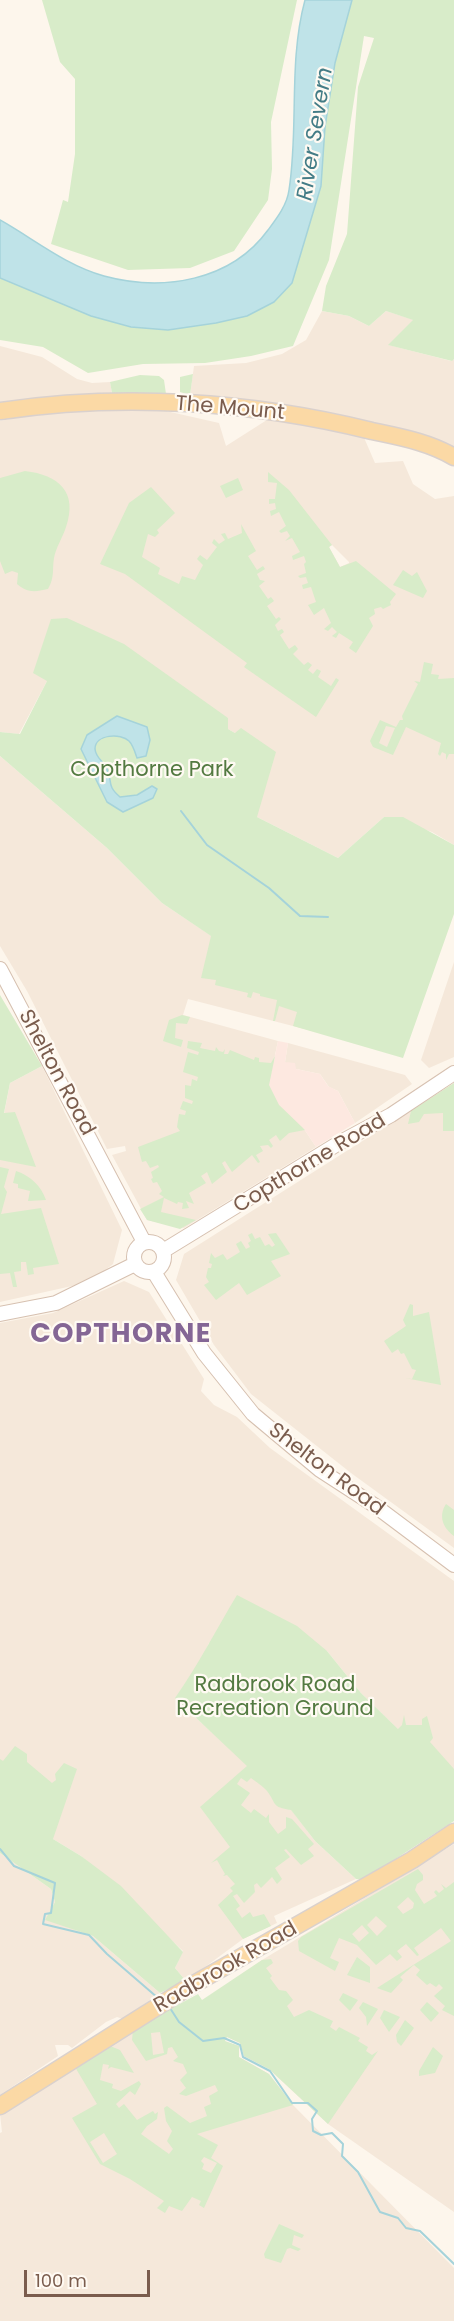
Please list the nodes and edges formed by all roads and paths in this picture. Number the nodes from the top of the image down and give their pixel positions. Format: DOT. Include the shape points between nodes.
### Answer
graph roads {
  1 [pos="0,411"];
  2 [pos="454,457"];
  3 [pos="0,969"];
  4 [pos="454,1072"];
  5 [pos="144,1242"];
  6 [pos="163,1251"];
  7 [pos="135,1264"];
  8 [pos="154,1272"];
  9 [pos="0,1314"];
  10 [pos="454,1565"];
  11 [pos="454,1832"];
  12 [pos="0,2106"];
  1 -- 2 [label="main road, The Mount" via="107,401 277,412 433,446"];
  3 -- 5 [label="main road, Shelton Road"];
  4 -- 6 [label="main road, Copthorne Road"];
  5 -- 6 [label="main road" via="155,1243"];
  5 -- 7 [label="main road" via="133,1254"];
  6 -- 8 [label="main road" via="164,1261"];
  7 -- 8 [label="main road" via="141,1270"];
  7 -- 9 [label="main road" via="57,1303"];
  8 -- 10 [label="main road, Shelton Road" via="204,1353 253,1414 314,1465"];
  11 -- 12 [label="main road, Radbrook Road" via="387,1875 187,1988"];
}
